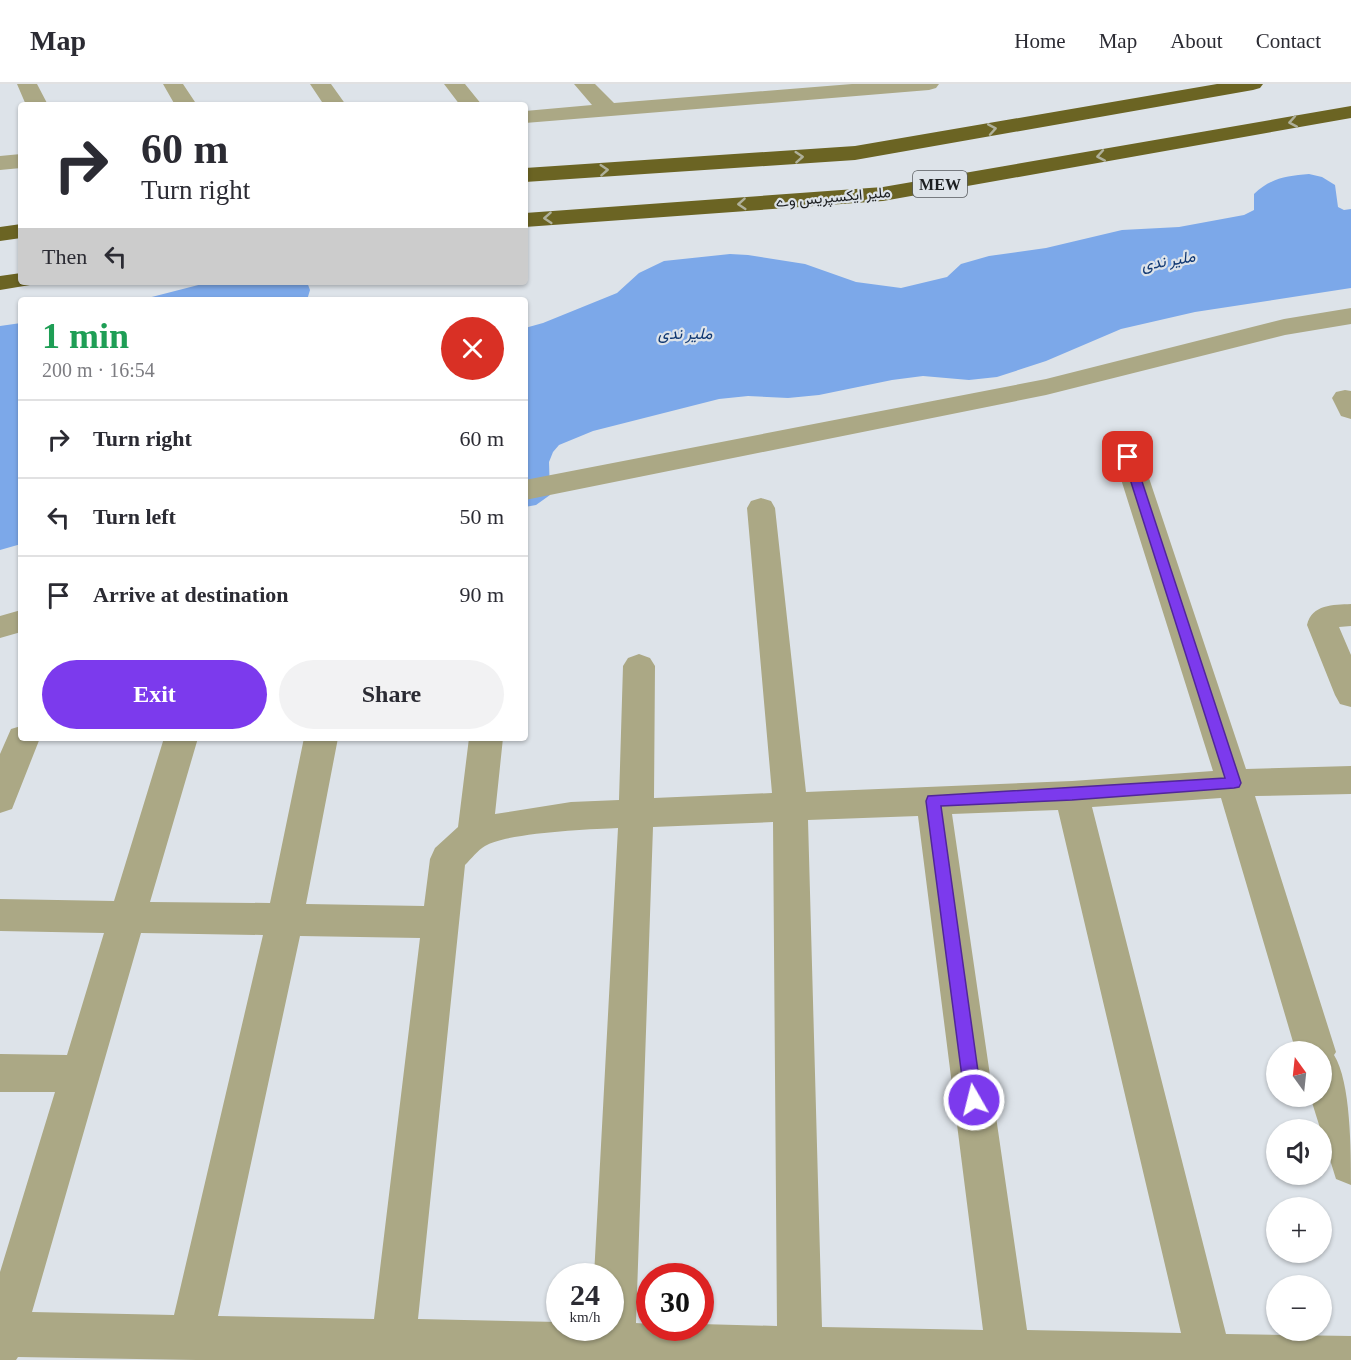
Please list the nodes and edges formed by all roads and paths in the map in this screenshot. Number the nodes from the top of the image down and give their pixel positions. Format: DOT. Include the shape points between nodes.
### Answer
graph roads {
  1 [pos="27,84"];
  2 [pos="173,84"];
  3 [pos="320,84"];
  4 [pos="454,84"];
  5 [pos="584,84"];
  6 [pos="720,84"];
  7 [pos="929,84"];
  8 [pos="1252,84"];
  9 [pos="850,87"];
  10 [pos="738,100"];
  11 [pos="36,102"];
  12 [pos="184,102"];
  13 [pos="333,102"];
  14 [pos="469,102"];
  15 [pos="609,111"];
  16 [pos="1351,112"];
  17 [pos="528,117"];
  18 [pos="18,161"];
  19 [pos="0,163"];
  20 [pos="528,175"];
  21 [pos="528,220"];
  22 [pos="18,231"];
  23 [pos="0,234"];
  24 [pos="18,280"];
  25 [pos="0,283"];
  26 [pos="1351,316"];
  27 [pos="1128,457"];
  28 [pos="528,489"];
  29 [pos="761,508"];
  30 [pos="1351,615"];
  31 [pos="18,622"];
  32 [pos="0,627"];
  33 [pos="639,666"];
  34 [pos="1351,695"];
  35 [pos="22,741"];
  36 [pos="180,741"];
  37 [pos="320,741"];
  38 [pos="486,741"];
  39 [pos="1351,780"];
  40 [pos="1234,783"];
  41 [pos="1072,795"];
  42 [pos="0,799"];
  43 [pos="933,801"];
  44 [pos="790,807"];
  45 [pos="636,813"];
  46 [pos="475,833"];
  47 [pos="0,915"];
  48 [pos="128,917"];
  49 [pos="285,920"];
  50 [pos="440,922"];
  51 [pos="1313,1041"];
  52 [pos="0,1073"];
  53 [pos="82,1074"];
  54 [pos="1332,1102"];
  55 [pos="1351,1165"];
  56 [pos="191,1337"];
  57 [pos="1,1338"];
  58 [pos="392,1351"];
  59 [pos="612,1353"];
  60 [pos="800,1354"];
  61 [pos="1008,1356"];
  62 [pos="1209,1359"];
  63 [pos="1351,1359"];
  1 -- 11 [label="street"];
  2 -- 12 [label="street"];
  3 -- 13 [label="street"];
  4 -- 14 [label="street"];
  5 -- 15 [label="street"];
  6 -- 10 [label="street"];
  7 -- 9 [label="street"];
  20 -- 8 [label="highway, one-way" via="855,153"];
  9 -- 10 [label="street"];
  10 -- 15 [label="street"];
  15 -- 17 [label="street"];
  16 -- 21 [label="highway, ملیر ایکسپریس وے / MEW, one-way" via="883,194"];
  18 -- 19 [label="street"];
  22 -- 23 [label="highway"];
  24 -- 25 [label="highway"];
  26 -- 28 [label="street" via="1284,327 1046,387"];
  27 -- 40 [label="street"];
  29 -- 44 [label="street"];
  30 -- 34 [label="street" via="1331,616 1323,625"];
  31 -- 32 [label="street"];
  33 -- 45 [label="street"];
  35 -- 42 [label="street"];
  36 -- 48 [label="street"];
  37 -- 49 [label="street"];
  38 -- 46 [label="street"];
  39 -- 40 [label="street"];
  40 -- 41 [label="street"];
  40 -- 51 [label="street"];
  41 -- 43 [label="street"];
  41 -- 62 [label="street"];
  43 -- 44 [label="street"];
  43 -- 61 [label="street"];
  44 -- 45 [label="street"];
  44 -- 60 [label="street"];
  45 -- 46 [label="street" via="572,816"];
  45 -- 59 [label="street"];
  46 -- 50 [label="street" via="448,859"];
  47 -- 48 [label="street"];
  48 -- 49 [label="street"];
  48 -- 53 [label="street"];
  49 -- 50 [label="street"];
  49 -- 56 [label="street"];
  50 -- 58 [label="street"];
  52 -- 53 [label="street"];
  53 -- 57 [label="street"];
  54 -- 55 [label="street"];
  56 -- 57 [label="street"];
  56 -- 58 [label="street"];
  58 -- 59 [label="street"];
  59 -- 60 [label="street"];
  60 -- 61 [label="street"];
  61 -- 62 [label="street"];
  62 -- 63 [label="street"];
}
